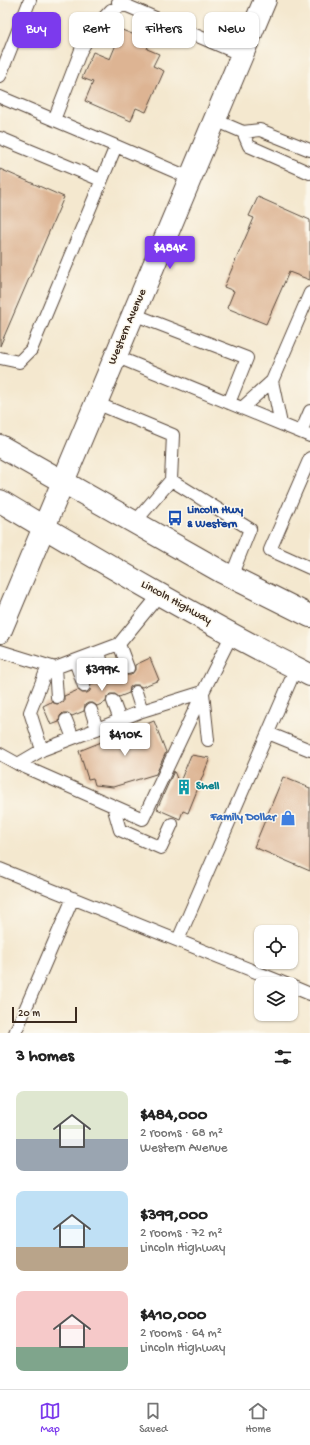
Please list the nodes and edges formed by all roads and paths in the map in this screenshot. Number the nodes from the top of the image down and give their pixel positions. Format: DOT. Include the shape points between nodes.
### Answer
graph roads {
  1 [pos="30,0"];
  2 [pos="265,0"];
  3 [pos="119,2"];
  4 [pos="242,55"];
  5 [pos="0,76"];
  6 [pos="0,97"];
  7 [pos="54,120"];
  8 [pos="214,120"];
  9 [pos="243,132"];
  10 [pos="0,138"];
  11 [pos="116,146"];
  12 [pos="310,150"];
  13 [pos="310,173"];
  14 [pos="190,178"];
  15 [pos="101,180"];
  16 [pos="310,293"];
  17 [pos="133,314"];
  18 [pos="115,356"];
  19 [pos="0,358"];
  20 [pos="272,381"];
  21 [pos="229,402"];
  22 [pos="96,403"];
  23 [pos="242,408"];
  24 [pos="310,411"];
  25 [pos="281,424"];
  26 [pos="306,434"];
  27 [pos="0,446"];
  28 [pos="310,458"];
  29 [pos="171,480"];
  30 [pos="63,481"];
  31 [pos="0,501"];
  32 [pos="135,522"];
  33 [pos="44,527"];
  34 [pos="310,568"];
  35 [pos="231,576"];
  36 [pos="160,594"];
  37 [pos="310,616"];
  38 [pos="2,621"];
  39 [pos="232,634"];
  40 [pos="119,644"];
  41 [pos="0,651"];
  42 [pos="99,652"];
  43 [pos="75,661"];
  44 [pos="51,667"];
  45 [pos="128,668"];
  46 [pos="303,672"];
  47 [pos="106,678"];
  48 [pos="84,686"];
  49 [pos="136,692"];
  50 [pos="203,692"];
  51 [pos="57,697"];
  52 [pos="114,701"];
  53 [pos="91,710"];
  54 [pos="142,711"];
  55 [pos="66,720"];
  56 [pos="120,720"];
  57 [pos="97,729"];
  58 [pos="268,733"];
  59 [pos="73,738"];
  60 [pos="208,740"];
  61 [pos="42,750"];
  62 [pos="310,750"];
  63 [pos="0,754"];
  64 [pos="18,764"];
  65 [pos="112,806"];
  66 [pos="172,824"];
  67 [pos="0,869"];
  68 [pos="73,898"];
  69 [pos="178,940"];
  70 [pos="269,977"];
  71 [pos="298,989"];
  72 [pos="310,994"];
  73 [pos="15,1033"];
  1 -- 5 [label="lane"];
  2 -- 4 [label="main road, Western Avenue"];
  3 -- 4 [label="lane"];
  3 -- 7 [label="lane" via="96,26 81,50"];
  4 -- 8 [label="main road, Western Avenue"];
  6 -- 7 [label="lane"];
  7 -- 11 [label="lane"];
  8 -- 9 [label="lane"];
  8 -- 14 [label="main road, Western Avenue"];
  9 -- 12 [label="lane" via="260,130"];
  9 -- 13 [label="lane" via="249,146"];
  10 -- 15 [label="lane"];
  11 -- 14 [label="lane"];
  11 -- 15 [label="lane"];
  14 -- 17 [label="main road, Western Avenue"];
  15 -- 19 [label="lane" via="31,350 19,362"];
  16 -- 20 [label="lane"];
  17 -- 18 [label="main road, Western Avenue"];
  17 -- 21 [label="lane" via="247,358"];
  18 -- 21 [label="lane"];
  18 -- 22 [label="main road, Western Avenue"];
  20 -- 23 [label="lane"];
  20 -- 25 [label="lane"];
  21 -- 23 [label="lane"];
  22 -- 29 [label="lane" via="173,435"];
  22 -- 30 [label="main road, Western Avenue"];
  23 -- 25 [label="lane"];
  24 -- 26 [label="lane"];
  25 -- 26 [label="lane"];
  27 -- 30 [label="main road"];
  28 -- 34 [label="lane" via="270,550"];
  29 -- 32 [label="lane"];
  29 -- 35 [label="lane" via="250,529"];
  30 -- 32 [label="main road"];
  30 -- 33 [label="main road, Western Avenue"];
  31 -- 33 [label="main road, Lincoln Highway"];
  32 -- 35 [label="main road"];
  33 -- 36 [label="main road, Lincoln Highway"];
  33 -- 38 [label="main road, Western Avenue"];
  35 -- 37 [label="main road"];
  36 -- 39 [label="main road, Lincoln Highway"];
  36 -- 40 [label="lane"];
  39 -- 46 [label="main road, Lincoln Highway"];
  39 -- 50 [label="lane"];
  40 -- 42 [label="lane"];
  40 -- 45 [label="lane"];
  41 -- 44 [label="lane"];
  42 -- 43 [label="lane"];
  42 -- 47 [label="lane"];
  43 -- 44 [label="lane"];
  43 -- 48 [label="lane"];
  44 -- 51 [label="lane"];
  44 -- 61 [label="lane" via="30,712"];
  46 -- 58 [label="lane"];
  49 -- 54 [label="lane"];
  50 -- 54 [label="lane"];
  50 -- 60 [label="lane"];
  50 -- 65 [label="lane" via="143,819"];
  52 -- 56 [label="lane"];
  53 -- 57 [label="lane"];
  54 -- 56 [label="lane"];
  55 -- 59 [label="lane"];
  56 -- 57 [label="lane"];
  57 -- 59 [label="lane"];
  58 -- 62 [label="lane"];
  58 -- 69 [label="lane"];
  59 -- 61 [label="lane"];
  61 -- 64 [label="lane"];
  63 -- 64 [label="lane"];
  64 -- 65 [label="lane"];
  65 -- 66 [label="lane" via="120,830 161,848"];
  67 -- 68 [label="lane"];
  68 -- 69 [label="lane"];
  68 -- 73 [label="lane"];
  69 -- 70 [label="lane"];
  71 -- 72 [label="lane"];
}
